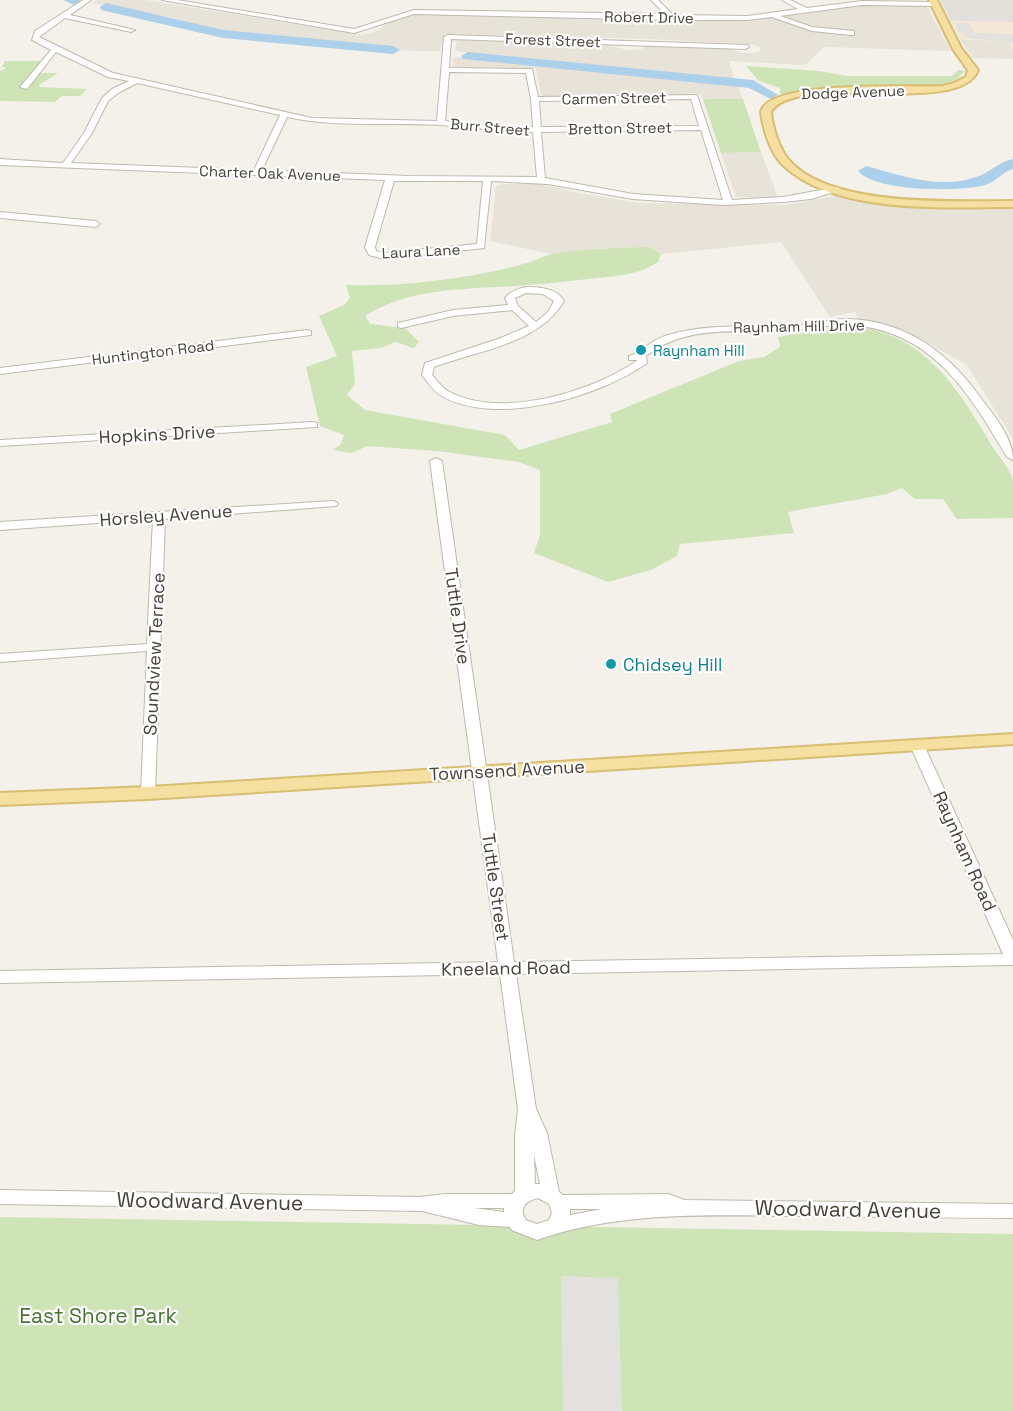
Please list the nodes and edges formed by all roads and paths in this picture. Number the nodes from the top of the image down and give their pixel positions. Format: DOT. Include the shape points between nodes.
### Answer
graph roads {
  1 [pos="88,0"];
  2 [pos="165,0"];
  3 [pos="229,0"];
  4 [pos="654,0"];
  5 [pos="785,0"];
  6 [pos="934,2"];
  7 [pos="213,9"];
  8 [pos="806,10"];
  9 [pos="64,16"];
  10 [pos="775,16"];
  11 [pos="673,18"];
  12 [pos="131,30"];
  13 [pos="851,33"];
  14 [pos="745,47"];
  15 [pos="55,49"];
  16 [pos="445,70"];
  17 [pos="136,81"];
  18 [pos="24,87"];
  19 [pos="535,99"];
  20 [pos="284,115"];
  21 [pos="441,123"];
  22 [pos="705,128"];
  23 [pos="536,129"];
  24 [pos="0,162"];
  25 [pos="65,166"];
  26 [pos="257,172"];
  27 [pos="390,178"];
  28 [pos="487,179"];
  29 [pos="541,180"];
  30 [pos="837,190"];
  31 [pos="728,201"];
  32 [pos="1013,204"];
  33 [pos="0,214"];
  34 [pos="96,224"];
  35 [pos="514,308"];
  36 [pos="400,325"];
  37 [pos="535,326"];
  38 [pos="307,333"];
  39 [pos="0,371"];
  40 [pos="313,424"];
  41 [pos="0,443"];
  42 [pos="1013,457"];
  43 [pos="436,461"];
  44 [pos="332,504"];
  45 [pos="159,515"];
  46 [pos="0,526"];
  47 [pos="154,647"];
  48 [pos="0,658"];
  49 [pos="1013,739"];
  50 [pos="917,745"];
  51 [pos="480,772"];
  52 [pos="148,793"];
  53 [pos="0,799"];
  54 [pos="1013,958"];
  55 [pos="508,968"];
  56 [pos="0,977"];
  57 [pos="527,1109"];
  58 [pos="0,1197"];
  59 [pos="520,1197"];
  60 [pos="555,1199"];
  61 [pos="420,1204"];
  62 [pos="684,1207"];
  63 [pos="1013,1211"];
  64 [pos="515,1220"];
  65 [pos="556,1225"];
  1 -- 9 [label="street, Burr Street"];
  2 -- 7 [label="street"];
  3 -- 7 [label="street"];
  4 -- 11 [label="street"];
  5 -- 8 [label="street"];
  6 -- 8 [label="street, Robert Drive" via="862,3"];
  6 -- 30 [label="main road, Dodge Avenue" via="957,49 973,70 968,80 935,89 798,94 778,99 766,109 765,116 786,163 806,177"];
  7 -- 11 [label="street, Robert Drive" via="346,30 365,29 393,15 414,12"];
  8 -- 10 [label="street, Robert Drive"];
  9 -- 12 [label="street"];
  9 -- 15 [label="street, Burr Street" via="35,36"];
  10 -- 11 [label="street, Robert Drive"];
  10 -- 13 [label="street" via="815,31"];
  14 -- 16 [label="street, Forest Street" via="448,37"];
  15 -- 17 [label="street, Burr Street" via="102,73"];
  15 -- 18 [label="street"];
  16 -- 19 [label="street" via="530,72"];
  16 -- 21 [label="street, Forest Street"];
  17 -- 20 [label="street, Burr Street"];
  17 -- 25 [label="street" via="105,100"];
  19 -- 22 [label="street, Carmen Street" via="694,97"];
  19 -- 23 [label="street"];
  20 -- 21 [label="street, Burr Street" via="334,122"];
  20 -- 26 [label="street"];
  21 -- 23 [label="street, Burr Street"];
  22 -- 23 [label="street, Bretton Street"];
  22 -- 31 [label="street"];
  23 -- 29 [label="street, Burr Street"];
  24 -- 25 [label="street, Charter Oak Avenue"];
  25 -- 26 [label="street, Charter Oak Avenue"];
  26 -- 27 [label="street, Charter Oak Avenue"];
  27 -- 28 [label="street, Charter Oak Avenue"];
  27 -- 28 [label="street, Laura Lane" via="370,247 372,253 384,256 481,246"];
  28 -- 29 [label="street, Charter Oak Avenue"];
  29 -- 31 [label="street" via="639,197"];
  30 -- 31 [label="street" via="797,200"];
  30 -- 32 [label="main road" via="904,202"];
  33 -- 34 [label="street"];
  35 -- 36 [label="street" via="453,313"];
  35 -- 37 [label="street"];
  35 -- 37 [label="street, Raynham Hill Drive" via="510,297 520,291 539,291 557,297 554,310"];
  37 -- 42 [label="street, Raynham Hill Drive" via="429,365 430,381 438,391 452,398 511,407 610,381 637,368 644,361 641,356 658,342 711,329 789,329 847,322 889,328 918,342 959,375"];
  38 -- 39 [label="street, Huntington Road"];
  40 -- 41 [label="street, Hopkins Drive"];
  43 -- 51 [label="street, Tuttle Drive"];
  44 -- 45 [label="street, Horsley Avenue"];
  45 -- 46 [label="street, Horsley Avenue"];
  45 -- 47 [label="street, Soundview Terrace"];
  47 -- 48 [label="street"];
  47 -- 52 [label="street, Soundview Terrace"];
  49 -- 50 [label="main road, Townsend Avenue"];
  50 -- 51 [label="main road, Townsend Avenue"];
  50 -- 54 [label="street, Raynham Road"];
  51 -- 52 [label="main road, Townsend Avenue"];
  51 -- 55 [label="street, Tuttle Street"];
  52 -- 53 [label="main road, Townsend Avenue"];
  54 -- 55 [label="street, Kneeland Road"];
  55 -- 56 [label="street, Kneeland Road"];
  55 -- 57 [label="street, Tuttle Street"];
  57 -- 59 [label="street, Tuttle Street" via="526,1182"];
  57 -- 60 [label="street, Tuttle Street" via="538,1133"];
  58 -- 61 [label="street, Woodward Avenue"];
  59 -- 60 [label="street" via="538,1191"];
  59 -- 61 [label="street, Woodward Avenue"];
  59 -- 64 [label="street" via="513,1207"];
  60 -- 62 [label="street, Woodward Avenue" via="668,1201"];
  60 -- 65 [label="street" via="562,1214"];
  61 -- 64 [label="street, Woodward Avenue"];
  62 -- 63 [label="street, Woodward Avenue"];
  62 -- 65 [label="street, Woodward Avenue"];
  64 -- 65 [label="street" via="524,1229 537,1232"];
}
